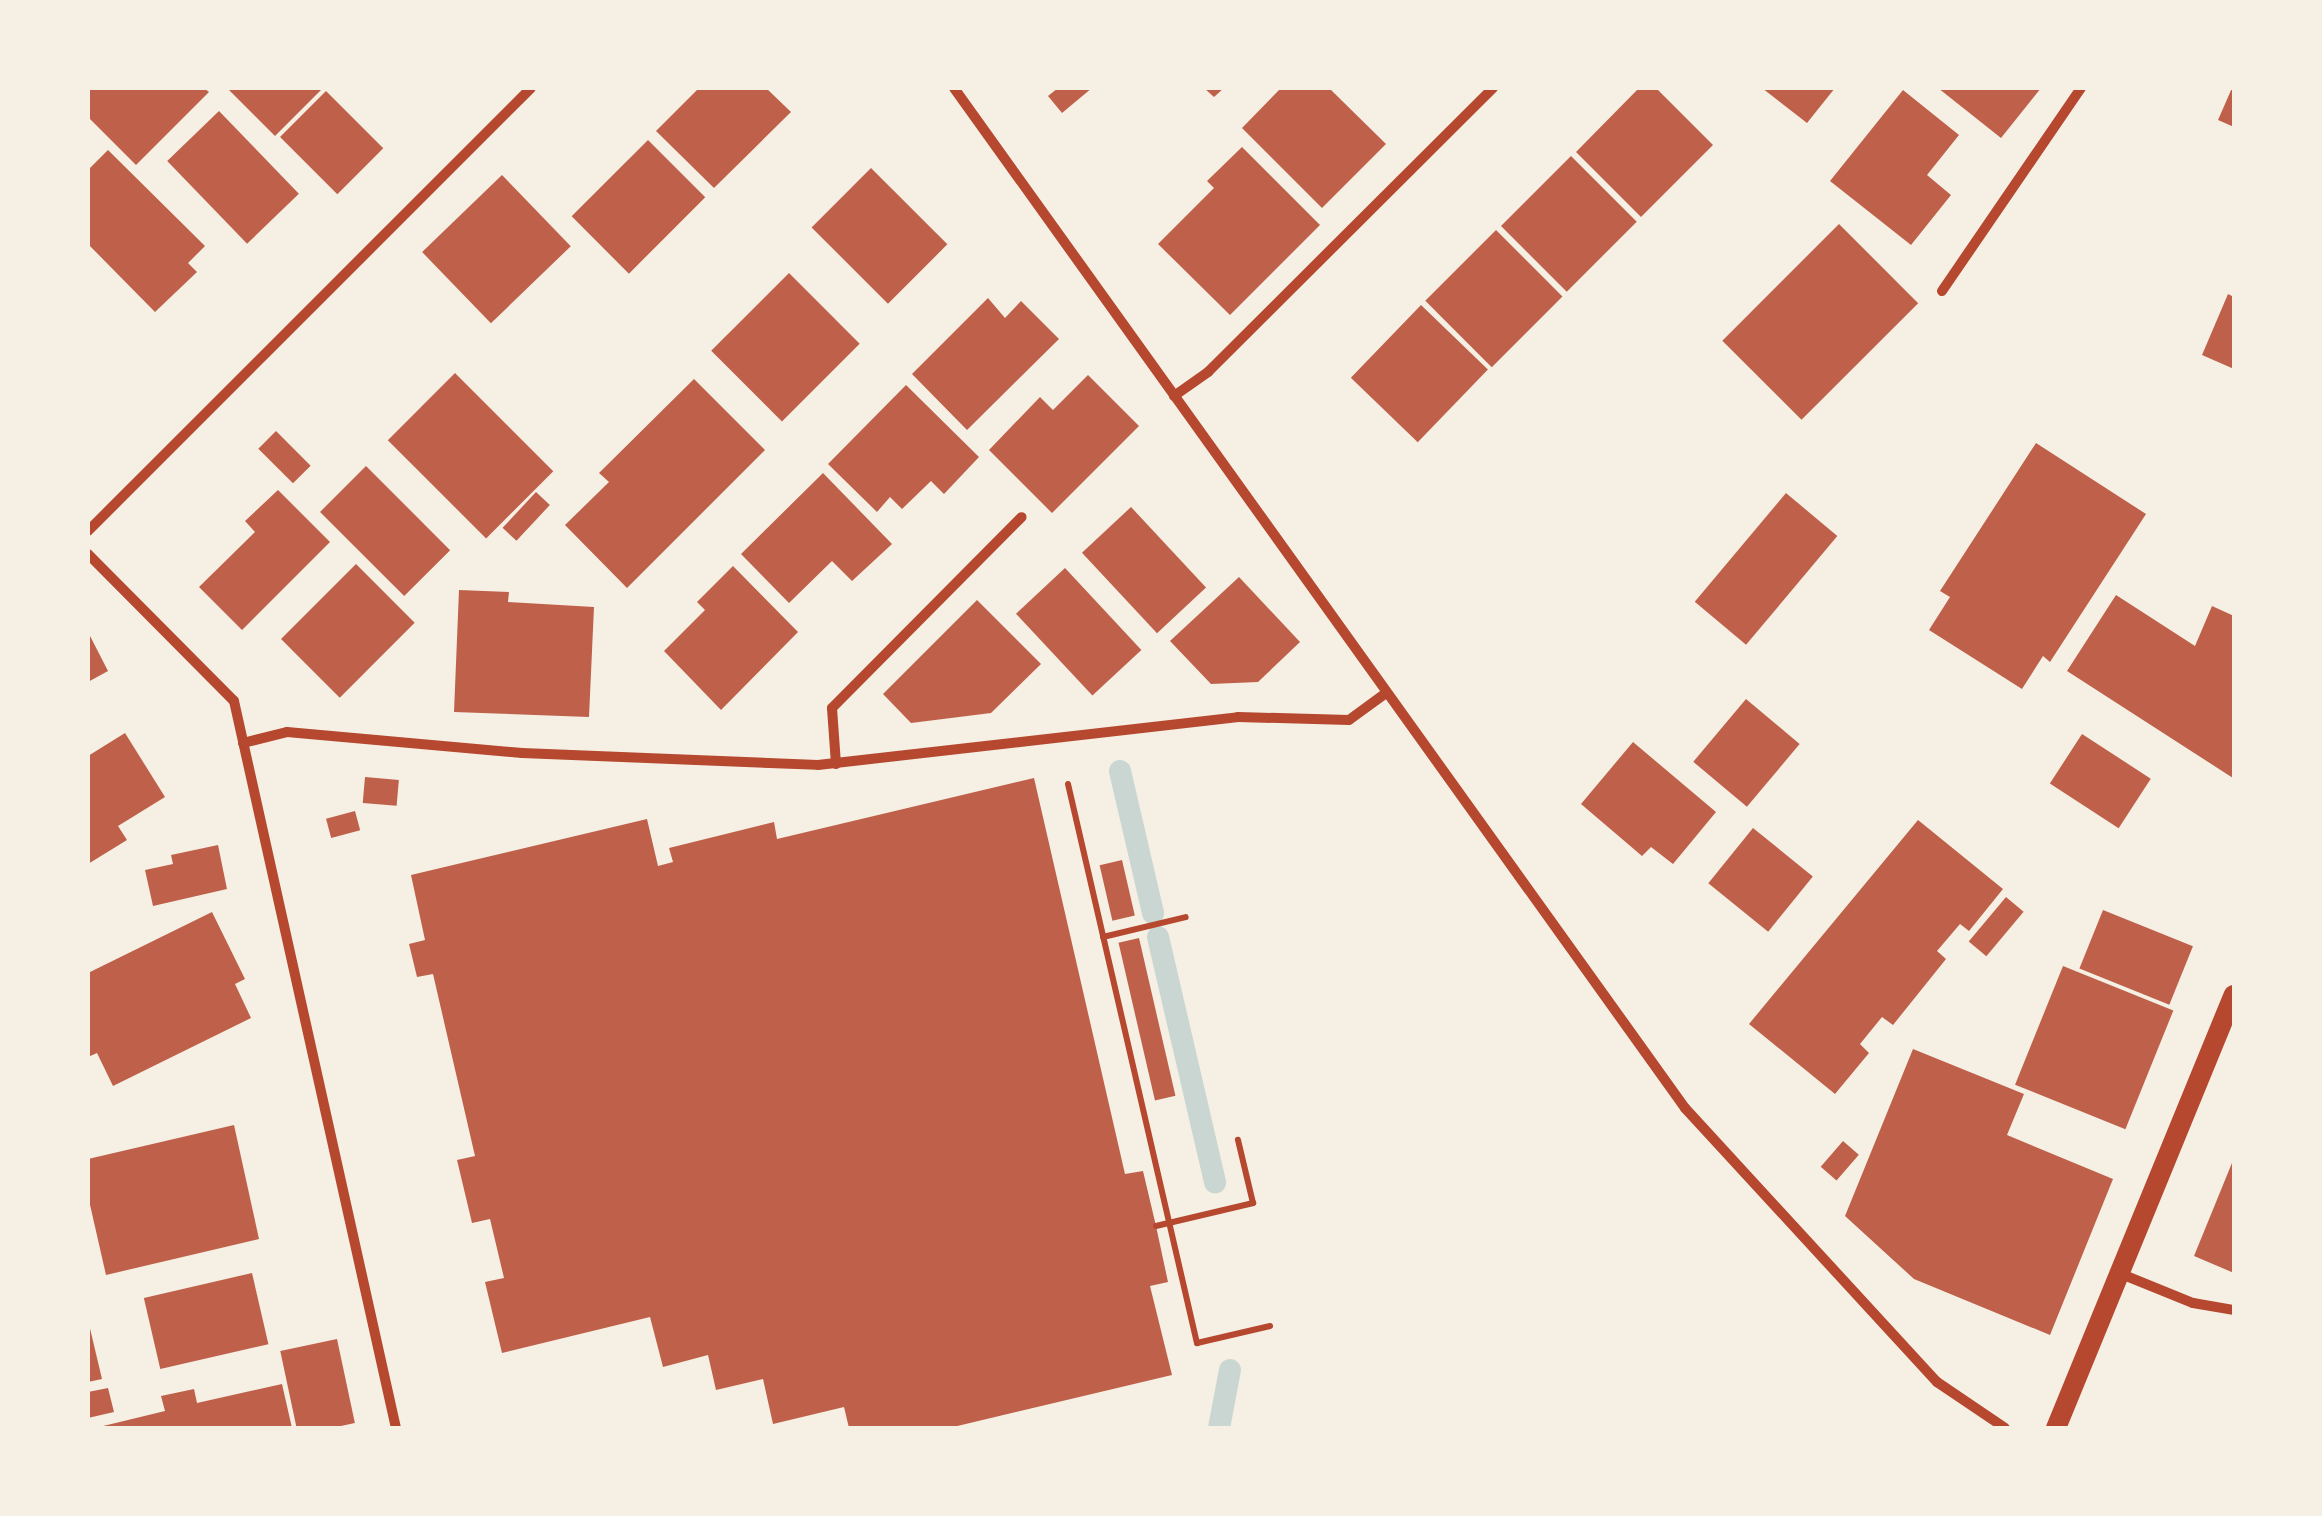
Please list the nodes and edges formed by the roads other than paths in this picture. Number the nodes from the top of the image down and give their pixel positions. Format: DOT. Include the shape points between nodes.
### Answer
graph roads {
  1 [pos="532,88"];
  2 [pos="954,88"];
  3 [pos="1493,88"];
  4 [pos="2080,88"];
  5 [pos="1942,292"];
  6 [pos="1174,396"];
  7 [pos="1022,517"];
  8 [pos="88,531"];
  9 [pos="88,554"];
  10 [pos="1386,693"];
  11 [pos="243,743"];
  12 [pos="836,764"];
  13 [pos="2234,994"];
  14 [pos="2120,1273"];
  15 [pos="2234,1310"];
  16 [pos="396,1428"];
  17 [pos="2004,1428"];
  18 [pos="2056,1428"];
  1 -- 8 [label="street"];
  2 -- 6 [label="street"];
  3 -- 6 [label="street" via="1208,372"];
  4 -- 5 [label="street"];
  6 -- 10 [label="street"];
  7 -- 12 [label="street" via="832,708"];
  9 -- 11 [label="street" via="234,701"];
  10 -- 12 [label="street" via="1349,720 1238,717"];
  10 -- 17 [label="street" via="1695,1120 1937,1382"];
  11 -- 12 [label="street" via="287,732 522,752"];
  11 -- 16 [label="street"];
  13 -- 14 [label="main road"];
  14 -- 15 [label="street" via="2194,1304"];
  14 -- 18 [label="main road"];
}
